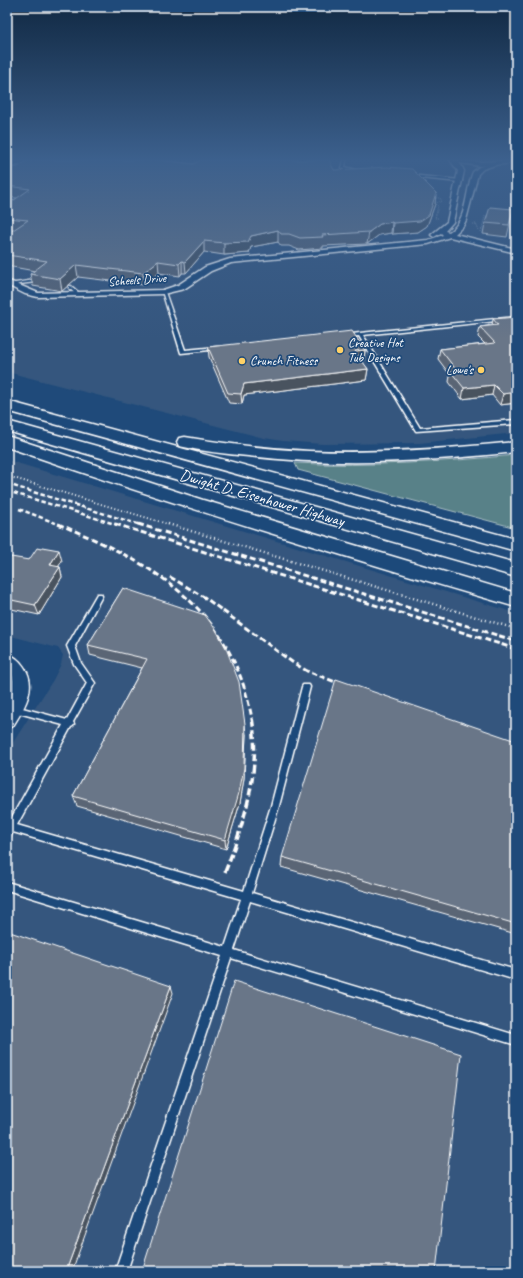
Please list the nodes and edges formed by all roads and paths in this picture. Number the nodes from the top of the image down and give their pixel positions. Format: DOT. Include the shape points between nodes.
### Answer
graph roads {
  1 [pos="451,220"];
  2 [pos="463,220"];
  3 [pos="484,220"];
  4 [pos="513,220"];
  5 [pos="439,232"];
  6 [pos="481,232"];
  7 [pos="450,235"];
  8 [pos="511,238"];
  9 [pos="408,244"];
  10 [pos="516,250"];
  11 [pos="35,281"];
  12 [pos="9,283"];
  13 [pos="70,287"];
  14 [pos="163,292"];
  15 [pos="78,294"];
  16 [pos="516,318"];
  17 [pos="360,334"];
  18 [pos="340,336"];
  19 [pos="226,347"];
  20 [pos="7,398"];
  21 [pos="7,406"];
  22 [pos="516,422"];
  23 [pos="7,426"];
  24 [pos="7,441"];
  25 [pos="516,447"];
  26 [pos="7,476"];
  27 [pos="516,545"];
  28 [pos="516,570"];
  29 [pos="99,596"];
  30 [pos="516,600"];
  31 [pos="516,629"];
  32 [pos="13,666"];
  33 [pos="306,688"];
  34 [pos="11,715"];
  35 [pos="70,724"];
  36 [pos="9,830"];
  37 [pos="7,886"];
  38 [pos="247,896"];
  39 [pos="227,953"];
  40 [pos="516,975"];
  41 [pos="516,1040"];
  42 [pos="121,1271"];
  1 -- 5 [label="street"];
  2 -- 7 [label="street"];
  3 -- 6 [label="path"];
  4 -- 8 [label="path" via="513,239"];
  5 -- 7 [label="street"];
  5 -- 9 [label="street, Scheels Drive"];
  7 -- 9 [label="street, Scheels Drive" via="428,242"];
  7 -- 10 [label="street"];
  9 -- 14 [label="street, Scheels Drive" via="230,261 208,269 180,287"];
  11 -- 12 [label="lane"];
  12 -- 15 [label="street, Scheels Drive" via="38,295"];
  13 -- 15 [label="lane"];
  14 -- 15 [label="street, Scheels Drive"];
  14 -- 19 [label="lane" via="183,352"];
  16 -- 17 [label="lane"];
  17 -- 18 [label="lane"];
  17 -- 22 [label="lane" via="418,430"];
  20 -- 25 [label="highway" via="148,434 263,453 376,458"];
  21 -- 27 [label="highway, Dwight D. Eisenhower Highway"];
  23 -- 28 [label="highway, Dwight D. Eisenhower Highway"];
  24 -- 30 [label="highway" via="322,543"];
  26 -- 31 [label="path"];
  29 -- 35 [label="lane" via="71,646 78,664 91,683"];
  32 -- 34 [label="street" via="23,684 21,697"];
  33 -- 38 [label="lane" via="275,806"];
  34 -- 35 [label="lane"];
  35 -- 36 [label="lane"];
  36 -- 38 [label="lane"];
  37 -- 39 [label="lane"];
  38 -- 39 [label="lane"];
  38 -- 40 [label="lane"];
  39 -- 41 [label="lane"];
  39 -- 42 [label="lane"];
}
